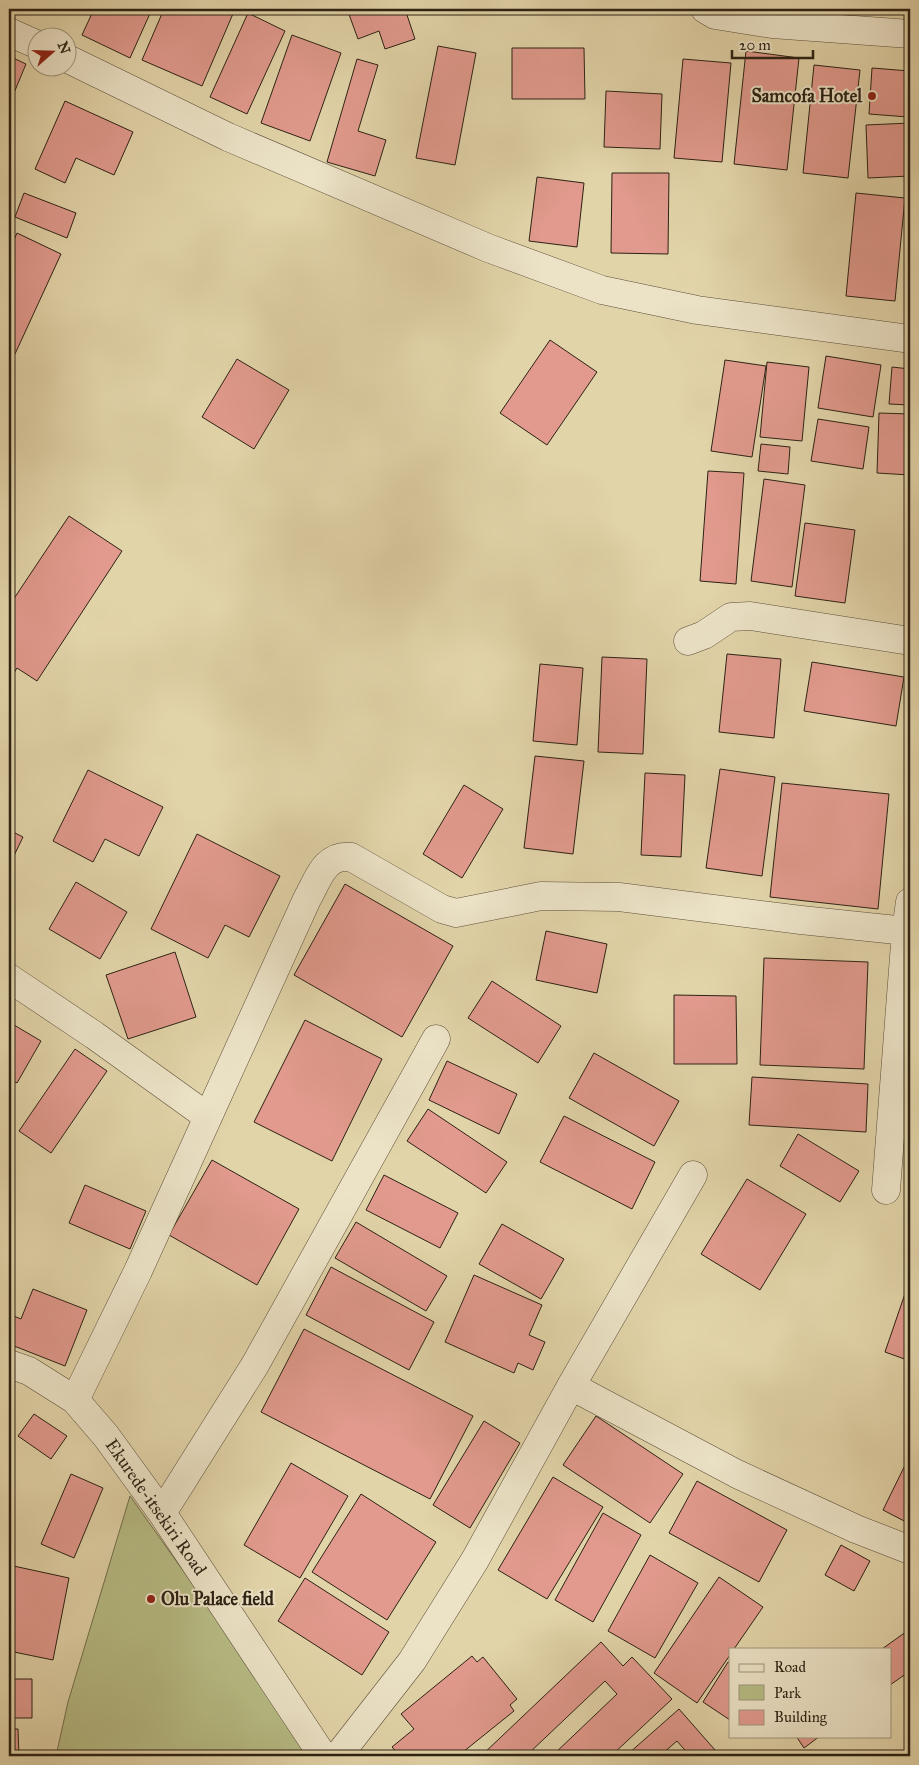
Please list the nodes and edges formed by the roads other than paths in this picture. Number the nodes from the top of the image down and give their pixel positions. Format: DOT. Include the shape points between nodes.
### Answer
graph roads {
  1 [pos="704,9"];
  2 [pos="9,32"];
  3 [pos="910,34"];
  4 [pos="28,41"];
  5 [pos="78,65"];
  6 [pos="910,339"];
  7 [pos="688,641"];
  8 [pos="910,641"];
  9 [pos="910,902"];
  10 [pos="906,931"];
  11 [pos="9,978"];
  12 [pos="436,1039"];
  13 [pos="208,1117"];
  14 [pos="693,1175"];
  15 [pos="886,1190"];
  16 [pos="9,1364"];
  17 [pos="571,1386"];
  18 [pos="75,1400"];
  19 [pos="162,1513"];
  20 [pos="910,1550"];
  21 [pos="324,1756"];
  22 [pos="338,1756"];
  1 -- 3 [label="street" via="715,15 772,24"];
  2 -- 4 [label="street"];
  5 -- 6 [label="street" via="228,137 488,248 602,290 697,310"];
  7 -- 8 [label="street" via="704,635 731,617 750,616"];
  9 -- 10 [label="street"];
  10 -- 13 [label="street" via="619,897 541,896 456,912 442,909 351,857 341,856 325,867 307,899"];
  10 -- 15 [label="street"];
  11 -- 13 [label="street"];
  12 -- 19 [label="street" via="255,1365"];
  13 -- 18 [label="street"];
  14 -- 17 [label="street"];
  16 -- 18 [label="street, Ekurede-itsekiri Road" via="29,1372"];
  17 -- 20 [label="street" via="737,1474"];
  17 -- 22 [label="street" via="475,1560 412,1661"];
  18 -- 19 [label="street, Ekurede-itsekiri Road" via="106,1436"];
  19 -- 21 [label="street, Ekurede-itsekiri Road"];
}
